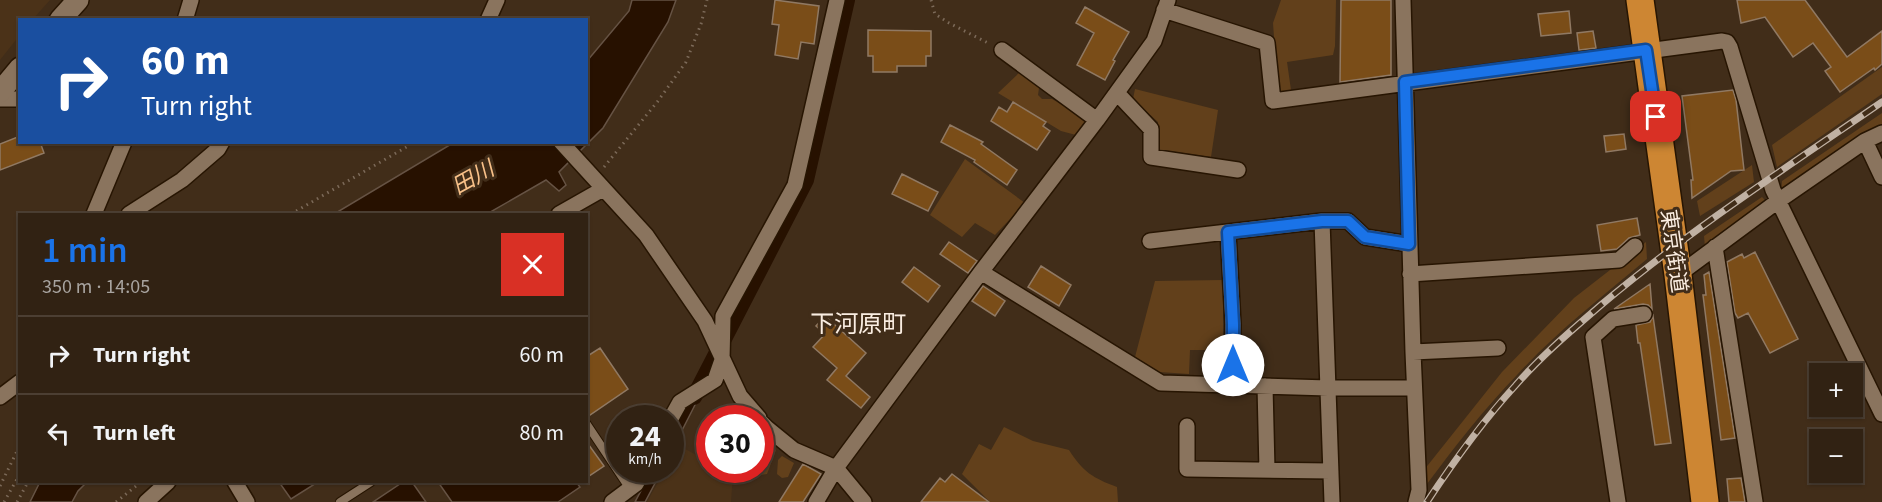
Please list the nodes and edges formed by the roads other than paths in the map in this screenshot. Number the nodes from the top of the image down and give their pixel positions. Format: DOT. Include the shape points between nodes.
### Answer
graph roads {
  1 [pos="78,0"];
  2 [pos="190,0"];
  3 [pos="496,0"];
  4 [pos="837,0"];
  5 [pos="1402,0"];
  6 [pos="1640,0"];
  7 [pos="1166,5"];
  8 [pos="62,18"];
  9 [pos="186,18"];
  10 [pos="489,18"];
  11 [pos="1002,50"];
  12 [pos="1646,50"];
  13 [pos="18,70"];
  14 [pos="1405,82"];
  15 [pos="0,92"];
  16 [pos="1117,93"];
  17 [pos="0,99"];
  18 [pos="18,99"];
  19 [pos="1097,120"];
  20 [pos="1882,133"];
  21 [pos="1865,141"];
  22 [pos="123,144"];
  23 [pos="221,144"];
  24 [pos="563,144"];
  25 [pos="1238,170"];
  26 [pos="1882,177"];
  27 [pos="603,189"];
  28 [pos="1778,201"];
  29 [pos="94,213"];
  30 [pos="131,213"];
  31 [pos="561,213"];
  32 [pos="1322,221"];
  33 [pos="1228,232"];
  34 [pos="1150,241"];
  35 [pos="1409,244"];
  36 [pos="1635,246"];
  37 [pos="1715,248"];
  38 [pos="981,272"];
  39 [pos="1410,274"];
  40 [pos="1678,275"];
  41 [pos="1644,314"];
  42 [pos="1498,348"];
  43 [pos="1413,352"];
  44 [pos="723,360"];
  45 [pos="18,384"];
  46 [pos="1232,385"];
  47 [pos="1265,386"];
  48 [pos="1328,388"];
  49 [pos="1414,388"];
  50 [pos="0,397"];
  51 [pos="678,405"];
  52 [pos="748,405"];
  53 [pos="1882,414"];
  54 [pos="588,426"];
  55 [pos="1187,426"];
  56 [pos="774,434"];
  57 [pos="836,468"];
  58 [pos="1267,470"];
  59 [pos="1331,471"];
  60 [pos="167,483"];
  61 [pos="236,483"];
  62 [pos="369,483"];
  63 [pos="637,483"];
  64 [pos="630,489"];
  65 [pos="146,502"];
  66 [pos="247,502"];
  67 [pos="340,502"];
  68 [pos="612,502"];
  69 [pos="816,502"];
  70 [pos="864,502"];
  71 [pos="1332,502"];
  72 [pos="1416,502"];
  73 [pos="1618,502"];
  74 [pos="1706,502"];
  75 [pos="1755,502"];
  1 -- 8 [label="street"];
  2 -- 9 [label="street"];
  3 -- 10 [label="street"];
  4 -- 44 [label="street" via="795,185 723,316"];
  5 -- 14 [label="street"];
  6 -- 12 [label="highway, 東京街道"];
  7 -- 14 [label="street" via="1267,43 1273,101"];
  7 -- 16 [label="street" via="1154,41"];
  11 -- 19 [label="street"];
  12 -- 14 [label="street"];
  12 -- 28 [label="street" via="1727,42"];
  12 -- 40 [label="highway, 東京街道"];
  13 -- 15 [label="street"];
  14 -- 35 [label="street"];
  16 -- 19 [label="street"];
  16 -- 25 [label="street" via="1151,129 1151,157"];
  17 -- 18 [label="street"];
  19 -- 38 [label="street"];
  20 -- 21 [label="street"];
  21 -- 26 [label="street"];
  21 -- 28 [label="street"];
  22 -- 29 [label="street"];
  23 -- 30 [label="street" via="182,180"];
  24 -- 27 [label="street" via="594,171"];
  27 -- 31 [label="street"];
  27 -- 44 [label="street" via="646,235 705,321"];
  28 -- 37 [label="street"];
  28 -- 53 [label="street"];
  32 -- 33 [label="street"];
  32 -- 35 [label="street" via="1348,221 1365,237"];
  32 -- 48 [label="street"];
  33 -- 34 [label="street"];
  33 -- 46 [label="street"];
  35 -- 39 [label="street"];
  36 -- 39 [label="street" via="1619,260"];
  37 -- 40 [label="street"];
  37 -- 75 [label="street"];
  38 -- 46 [label="street" via="1161,383"];
  38 -- 57 [label="street"];
  39 -- 43 [label="street"];
  40 -- 74 [label="highway, 東京街道"];
  41 -- 73 [label="street" via="1613,319 1593,337"];
  42 -- 43 [label="street"];
  43 -- 49 [label="street"];
  44 -- 51 [label="street" via="716,380"];
  44 -- 52 [label="street"];
  45 -- 50 [label="street"];
  46 -- 47 [label="street"];
  47 -- 48 [label="street"];
  47 -- 58 [label="street"];
  48 -- 49 [label="street"];
  48 -- 59 [label="street"];
  49 -- 72 [label="street" via="1419,490"];
  54 -- 64 [label="lane"];
  55 -- 58 [label="street" via="1187,469"];
  56 -- 57 [label="street" via="794,450"];
  57 -- 69 [label="street"];
  57 -- 70 [label="street"];
  58 -- 59 [label="street"];
  59 -- 71 [label="street"];
  60 -- 65 [label="street"];
  61 -- 66 [label="street"];
  62 -- 67 [label="lane"];
  63 -- 64 [label="street"];
  64 -- 68 [label="street"];
}
